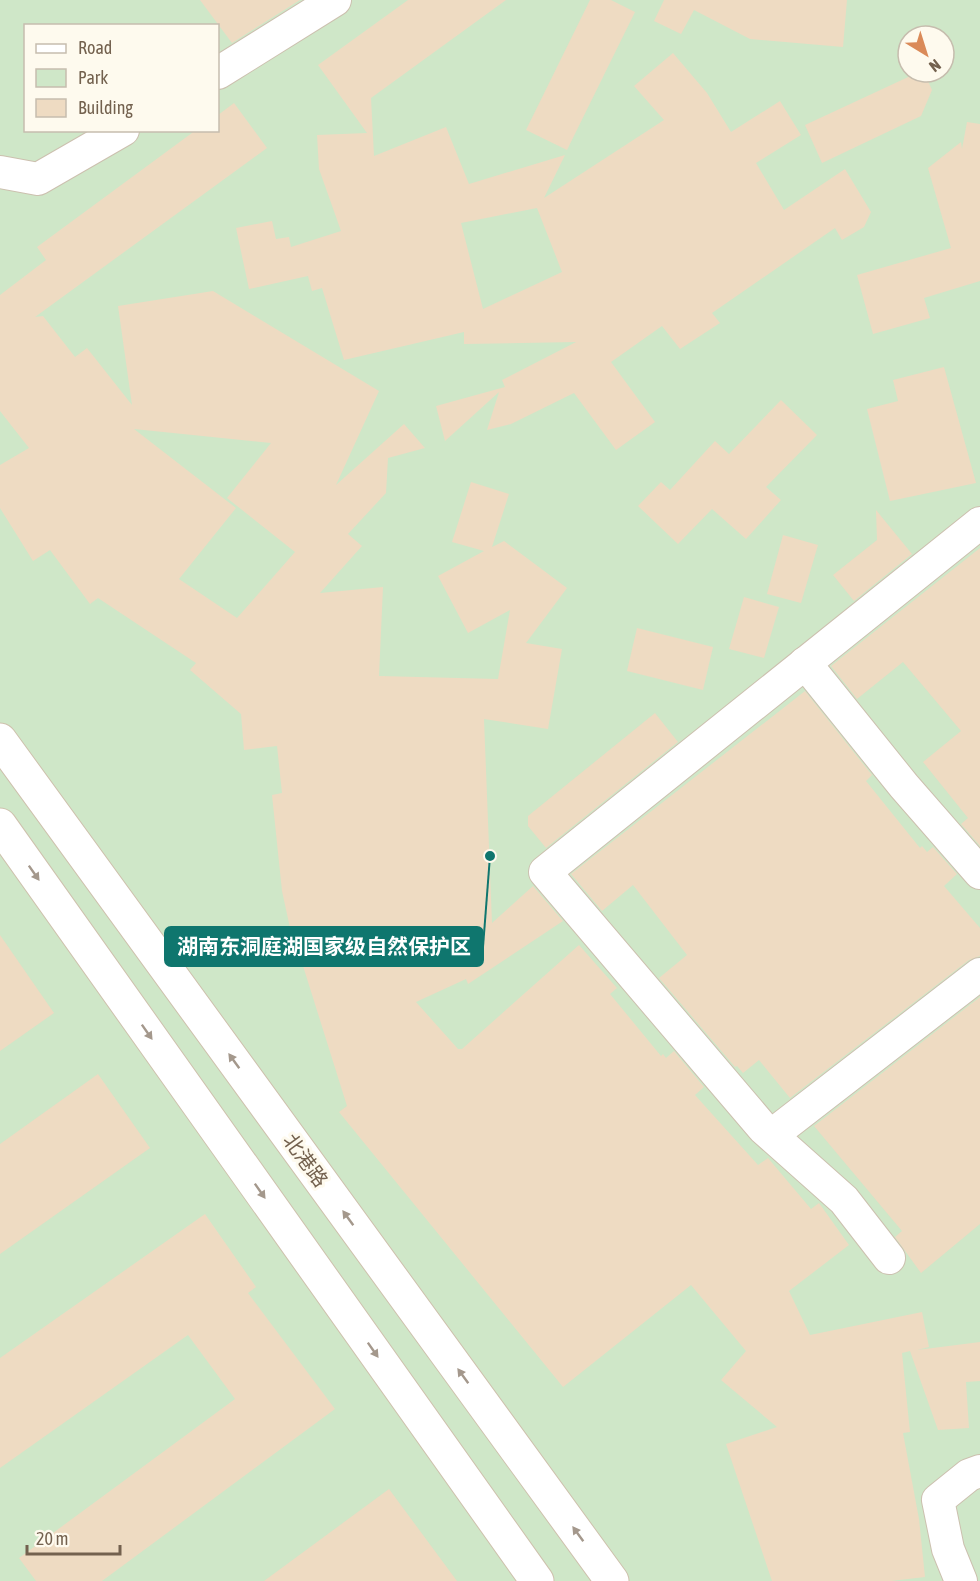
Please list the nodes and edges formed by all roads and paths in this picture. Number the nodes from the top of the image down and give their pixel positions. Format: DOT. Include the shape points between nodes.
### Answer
graph roads {
  1 [pos="335,0"];
  2 [pos="219,72"];
  3 [pos="120,132"];
  4 [pos="0,172"];
  5 [pos="980,523"];
  6 [pos="805,663"];
  7 [pos="0,740"];
  8 [pos="0,825"];
  9 [pos="980,873"];
  10 [pos="980,974"];
  11 [pos="772,1136"];
  12 [pos="889,1258"];
  13 [pos="980,1471"];
  14 [pos="537,1581"];
  15 [pos="612,1581"];
  16 [pos="961,1581"];
  1 -- 2 [label="street"];
  3 -- 4 [label="street" via="38,179"];
  5 -- 6 [label="street"];
  6 -- 9 [label="street"];
  6 -- 11 [label="street" via="544,872"];
  15 -- 7 [label="main road, 北港路, one-way"];
  8 -- 14 [label="main road, one-way"];
  10 -- 11 [label="street"];
  11 -- 12 [label="street" via="844,1200"];
  13 -- 16 [label="street" via="938,1500 948,1549"];
}
